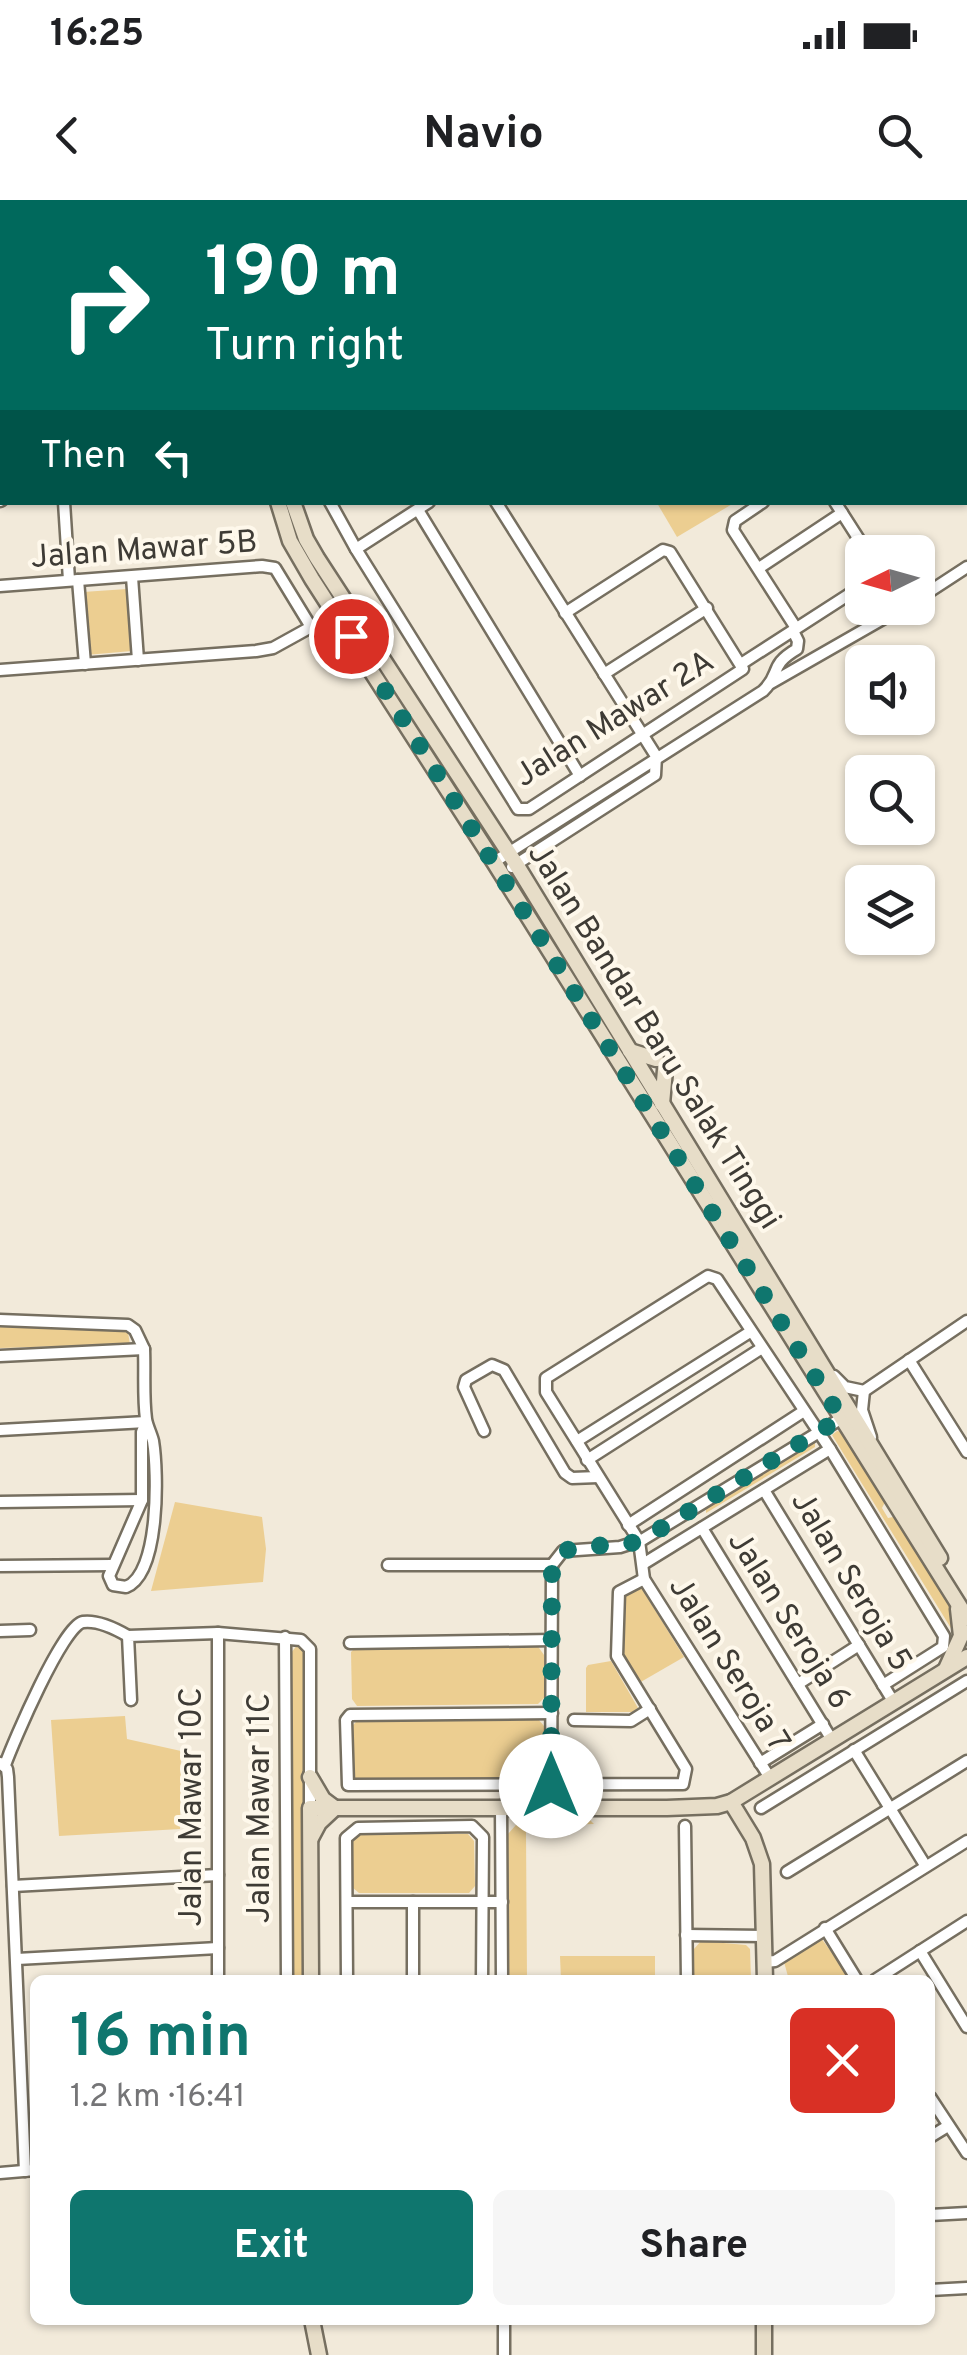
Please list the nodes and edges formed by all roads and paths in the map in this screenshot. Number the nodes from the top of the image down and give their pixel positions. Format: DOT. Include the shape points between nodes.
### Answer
graph roads {
  1 [pos="64,505"];
  2 [pos="279,505"];
  3 [pos="294,505"];
  4 [pos="332,505"];
  5 [pos="425,505"];
  6 [pos="498,505"];
  7 [pos="760,505"];
  8 [pos="838,508"];
  9 [pos="418,510"];
  10 [pos="855,535"];
  11 [pos="356,549"];
  12 [pos="967,566"];
  13 [pos="759,568"];
  14 [pos="132,576"];
  15 [pos="74,580"];
  16 [pos="0,586"];
  17 [pos="935,588"];
  18 [pos="845,597"];
  19 [pos="708,608"];
  20 [pos="565,613"];
  21 [pos="338,620"];
  22 [pos="872,625"];
  23 [pos="311,627"];
  24 [pos="794,630"];
  25 [pos="138,660"];
  26 [pos="84,664"];
  27 [pos="742,667"];
  28 [pos="0,670"];
  29 [pos="604,674"];
  30 [pos="771,683"];
  31 [pos="643,736"];
  32 [pos="656,756"];
  33 [pos="580,776"];
  34 [pos="512,858"];
  35 [pos="497,868"];
  36 [pos="630,1051"];
  37 [pos="662,1104"];
  38 [pos="0,1320"];
  39 [pos="967,1320"];
  40 [pos="750,1332"];
  41 [pos="144,1348"];
  42 [pos="762,1348"];
  43 [pos="814,1352"];
  44 [pos="0,1356"];
  45 [pos="909,1360"];
  46 [pos="864,1390"];
  47 [pos="804,1412"];
  48 [pos="846,1415"];
  49 [pos="146,1422"];
  50 [pos="0,1430"];
  51 [pos="484,1431"];
  52 [pos="818,1432"];
  53 [pos="576,1441"];
  54 [pos="830,1450"];
  55 [pos="967,1452"];
  56 [pos="876,1454"];
  57 [pos="587,1460"];
  58 [pos="598,1477"];
  59 [pos="764,1490"];
  60 [pos="142,1500"];
  61 [pos="0,1502"];
  62 [pos="628,1525"];
  63 [pos="702,1528"];
  64 [pos="638,1541"];
  65 [pos="644,1564"];
  66 [pos="112,1565"];
  67 [pos="388,1565"];
  68 [pos="552,1565"];
  69 [pos="0,1566"];
  70 [pos="644,1579"];
  71 [pos="962,1601"];
  72 [pos="967,1618"];
  73 [pos="30,1630"];
  74 [pos="0,1631"];
  75 [pos="218,1633"];
  76 [pos="128,1636"];
  77 [pos="285,1636"];
  78 [pos="552,1640"];
  79 [pos="350,1643"];
  80 [pos="859,1646"];
  81 [pos="967,1657"];
  82 [pos="946,1670"];
  83 [pos="966,1677"];
  84 [pos="798,1684"];
  85 [pos="883,1686"];
  86 [pos="130,1700"];
  87 [pos="893,1701"];
  88 [pos="650,1709"];
  89 [pos="552,1713"];
  90 [pos="574,1720"];
  91 [pos="822,1724"];
  92 [pos="832,1740"];
  93 [pos="854,1750"];
  94 [pos="967,1761"];
  95 [pos="760,1763"];
  96 [pos="4,1768"];
  97 [pos="310,1777"];
  98 [pos="770,1778"];
  99 [pos="551,1786"];
  100 [pos="732,1802"];
  101 [pos="502,1806"];
  102 [pos="310,1808"];
  103 [pos="335,1808"];
  104 [pos="551,1808"];
  105 [pos="761,1808"];
  106 [pos="890,1808"];
  107 [pos="686,1826"];
  108 [pos="310,1839"];
  109 [pos="967,1841"];
  110 [pos="926,1866"];
  111 [pos="787,1872"];
  112 [pos="218,1875"];
  113 [pos="14,1886"];
  114 [pos="347,1902"];
  115 [pos="413,1902"];
  116 [pos="483,1902"];
  117 [pos="502,1902"];
  118 [pos="967,1922"];
  119 [pos="824,1928"];
  120 [pos="686,1936"];
  121 [pos="764,1936"];
  122 [pos="218,1948"];
  123 [pos="920,1951"];
  124 [pos="16,1959"];
  125 [pos="765,1962"];
  126 [pos="218,1975"];
  127 [pos="287,1975"];
  128 [pos="311,1975"];
  129 [pos="347,1975"];
  130 [pos="413,1975"];
  131 [pos="482,1975"];
  132 [pos="502,1975"];
  133 [pos="686,1975"];
  134 [pos="765,1975"];
  135 [pos="854,1975"];
  136 [pos="883,1975"];
  137 [pos="935,1975"];
  138 [pos="935,1975"];
  139 [pos="966,2025"];
  140 [pos="30,2031"];
  141 [pos="20,2032"];
  142 [pos="29,2100"];
  143 [pos="935,2105"];
  144 [pos="948,2126"];
  145 [pos="935,2134"];
  146 [pos="966,2153"];
  147 [pos="30,2170"];
  148 [pos="0,2173"];
  149 [pos="967,2213"];
  150 [pos="935,2214"];
  151 [pos="967,2288"];
  152 [pos="935,2290"];
  153 [pos="313,2325"];
  154 [pos="504,2325"];
  155 [pos="764,2325"];
  156 [pos="316,2355"];
  157 [pos="504,2355"];
  158 [pos="764,2355"];
  1 -- 15 [label="street"];
  2 -- 21 [label="main road, Jalan Bandar Baru Salak Tinggi" via="290,541"];
  3 -- 34 [label="main road, Jalan Bandar Baru Salak Tinggi" via="317,558"];
  4 -- 11 [label="street"];
  5 -- 9 [label="street"];
  6 -- 20 [label="street"];
  7 -- 13 [label="street" via="733,524"];
  8 -- 10 [label="street"];
  8 -- 13 [label="street"];
  9 -- 11 [label="street"];
  9 -- 33 [label="street"];
  11 -- 33 [label="street, Jalan Mawar 2A" via="514,807 529,809"];
  12 -- 17 [label="street"];
  13 -- 24 [label="street"];
  14 -- 15 [label="street, Jalan Mawar 5B"];
  14 -- 23 [label="street, Jalan Mawar 5B" via="275,568"];
  14 -- 25 [label="street"];
  15 -- 16 [label="street, Jalan Mawar 5B"];
  15 -- 26 [label="street"];
  18 -- 24 [label="street, Jalan Mawar 2A"];
  19 -- 20 [label="street" via="674,554 663,550"];
  19 -- 27 [label="street"];
  19 -- 29 [label="street"];
  20 -- 29 [label="street"];
  21 -- 23 [label="street" via="326,630"];
  21 -- 35 [label="main road, Jalan Bandar Baru Salak Tinggi"];
  22 -- 30 [label="street"];
  23 -- 25 [label="street" via="273,648"];
  24 -- 27 [label="street, Jalan Mawar 2A"];
  24 -- 30 [label="street" via="797,649 780,658"];
  25 -- 26 [label="street"];
  26 -- 28 [label="street"];
  27 -- 31 [label="street, Jalan Mawar 2A"];
  29 -- 31 [label="street"];
  30 -- 32 [label="street"];
  31 -- 32 [label="street"];
  31 -- 33 [label="street, Jalan Mawar 2A"];
  32 -- 34 [label="street"];
  34 -- 35 [label="street"];
  34 -- 36 [label="main road, Jalan Bandar Baru Salak Tinggi"];
  35 -- 48 [label="main road, Jalan Bandar Baru Salak Tinggi"];
  36 -- 37 [label="main road, Jalan Bandar Baru Salak Tinggi"];
  36 -- 37 [label="main road" via="661,1064"];
  37 -- 43 [label="main road, Jalan Bandar Baru Salak Tinggi"];
  38 -- 41 [label="street" via="128,1324"];
  39 -- 45 [label="street"];
  40 -- 42 [label="street"];
  40 -- 53 [label="street"];
  40 -- 53 [label="street" via="717,1279 708,1276 546,1378 546,1392"];
  41 -- 44 [label="street"];
  41 -- 49 [label="street"];
  42 -- 47 [label="street"];
  42 -- 57 [label="street"];
  43 -- 46 [label="street" via="842,1385"];
  43 -- 48 [label="main road, Jalan Bandar Baru Salak Tinggi"];
  45 -- 46 [label="street"];
  45 -- 55 [label="street"];
  46 -- 56 [label="street" via="862,1410"];
  47 -- 52 [label="street"];
  47 -- 62 [label="street"];
  48 -- 52 [label="street"];
  48 -- 56 [label="main road, Jalan Bandar Baru Salak Tinggi"];
  48 -- 71 [label="main road, Jalan Bandar Baru Salak Tinggi"];
  49 -- 50 [label="street"];
  49 -- 60 [label="street"];
  49 -- 66 [label="street" via="153,1445 154,1524 132,1585 114,1585"];
  51 -- 58 [label="street" via="464,1387 492,1365 504,1370 565,1473"];
  52 -- 54 [label="street"];
  52 -- 64 [label="street"];
  53 -- 57 [label="street"];
  54 -- 59 [label="street"];
  54 -- 85 [label="street" via="944,1636 943,1647"];
  56 -- 71 [label="main road, Jalan Bandar Baru Salak Tinggi"];
  57 -- 58 [label="street"];
  58 -- 62 [label="street"];
  59 -- 63 [label="street"];
  59 -- 80 [label="street, Jalan Seroja 5"];
  60 -- 61 [label="street"];
  60 -- 66 [label="street"];
  62 -- 64 [label="street"];
  63 -- 65 [label="street"];
  63 -- 84 [label="street, Jalan Seroja 6"];
  64 -- 65 [label="street"];
  64 -- 68 [label="street" via="563,1551"];
  65 -- 70 [label="street"];
  66 -- 69 [label="street"];
  67 -- 68 [label="street"];
  68 -- 78 [label="street"];
  70 -- 88 [label="street" via="618,1592 618,1656"];
  70 -- 95 [label="street, Jalan Seroja 7"];
  71 -- 72 [label="main road, Jalan Bandar Baru Salak Tinggi"];
  71 -- 82 [label="main road" via="960,1636"];
  73 -- 74 [label="street"];
  75 -- 76 [label="street"];
  75 -- 77 [label="street"];
  75 -- 112 [label="street, Jalan Mawar 10C"];
  76 -- 86 [label="street"];
  76 -- 96 [label="street" via="77,1624"];
  77 -- 97 [label="street" via="310,1649"];
  77 -- 127 [label="street, Jalan Mawar 11C"];
  78 -- 79 [label="street"];
  78 -- 89 [label="street"];
  80 -- 84 [label="street"];
  80 -- 85 [label="street, Jalan Seroja 5"];
  81 -- 82 [label="main road"];
  82 -- 83 [label="main road"];
  82 -- 87 [label="main road"];
  83 -- 93 [label="street"];
  84 -- 91 [label="street, Jalan Seroja 6"];
  85 -- 87 [label="street, Jalan Seroja 5"];
  87 -- 92 [label="main road"];
  88 -- 90 [label="street" via="631,1721"];
  88 -- 99 [label="street" via="686,1769 683,1784"];
  89 -- 99 [label="street"];
  89 -- 99 [label="street" via="346,1720 350,1788"];
  91 -- 92 [label="street, Jalan Seroja 6"];
  91 -- 95 [label="street"];
  92 -- 98 [label="main road"];
  93 -- 105 [label="street"];
  93 -- 106 [label="street"];
  94 -- 106 [label="street"];
  95 -- 98 [label="street, Jalan Seroja 7"];
  96 -- 113 [label="street"];
  97 -- 102 [label="street"];
  97 -- 103 [label="main road"];
  98 -- 100 [label="main road"];
  99 -- 104 [label="street"];
  100 -- 104 [label="main road"];
  100 -- 121 [label="main road" via="762,1864"];
  101 -- 103 [label="main road"];
  101 -- 104 [label="main road"];
  101 -- 117 [label="street"];
  102 -- 103 [label="main road"];
  102 -- 108 [label="main road"];
  103 -- 108 [label="main road"];
  106 -- 110 [label="street"];
  106 -- 111 [label="street"];
  107 -- 120 [label="street"];
  108 -- 128 [label="main road"];
  109 -- 110 [label="street"];
  110 -- 119 [label="street"];
  112 -- 113 [label="street"];
  112 -- 122 [label="street, Jalan Mawar 10C"];
  113 -- 124 [label="street"];
  114 -- 115 [label="street"];
  114 -- 116 [label="street" via="350,1831 472,1826 483,1837"];
  114 -- 129 [label="street"];
  115 -- 116 [label="street"];
  115 -- 130 [label="street"];
  116 -- 117 [label="street"];
  116 -- 131 [label="street"];
  117 -- 132 [label="street"];
  118 -- 123 [label="street"];
  119 -- 125 [label="street"];
  119 -- 135 [label="street"];
  120 -- 121 [label="street"];
  120 -- 133 [label="street"];
  121 -- 125 [label="main road"];
  122 -- 124 [label="street"];
  122 -- 126 [label="street, Jalan Mawar 10C"];
  123 -- 136 [label="street"];
  123 -- 138 [label="street"];
  124 -- 141 [label="street"];
  125 -- 134 [label="main road"];
  137 -- 139 [label="street"];
  140 -- 141 [label="street"];
  141 -- 142 [label="street"];
  142 -- 147 [label="street"];
  143 -- 144 [label="street"];
  144 -- 145 [label="street"];
  144 -- 146 [label="street"];
  147 -- 148 [label="street"];
  149 -- 150 [label="street"];
  151 -- 152 [label="street"];
  153 -- 156 [label="main road"];
  154 -- 157 [label="street"];
  155 -- 158 [label="main road"];
}
